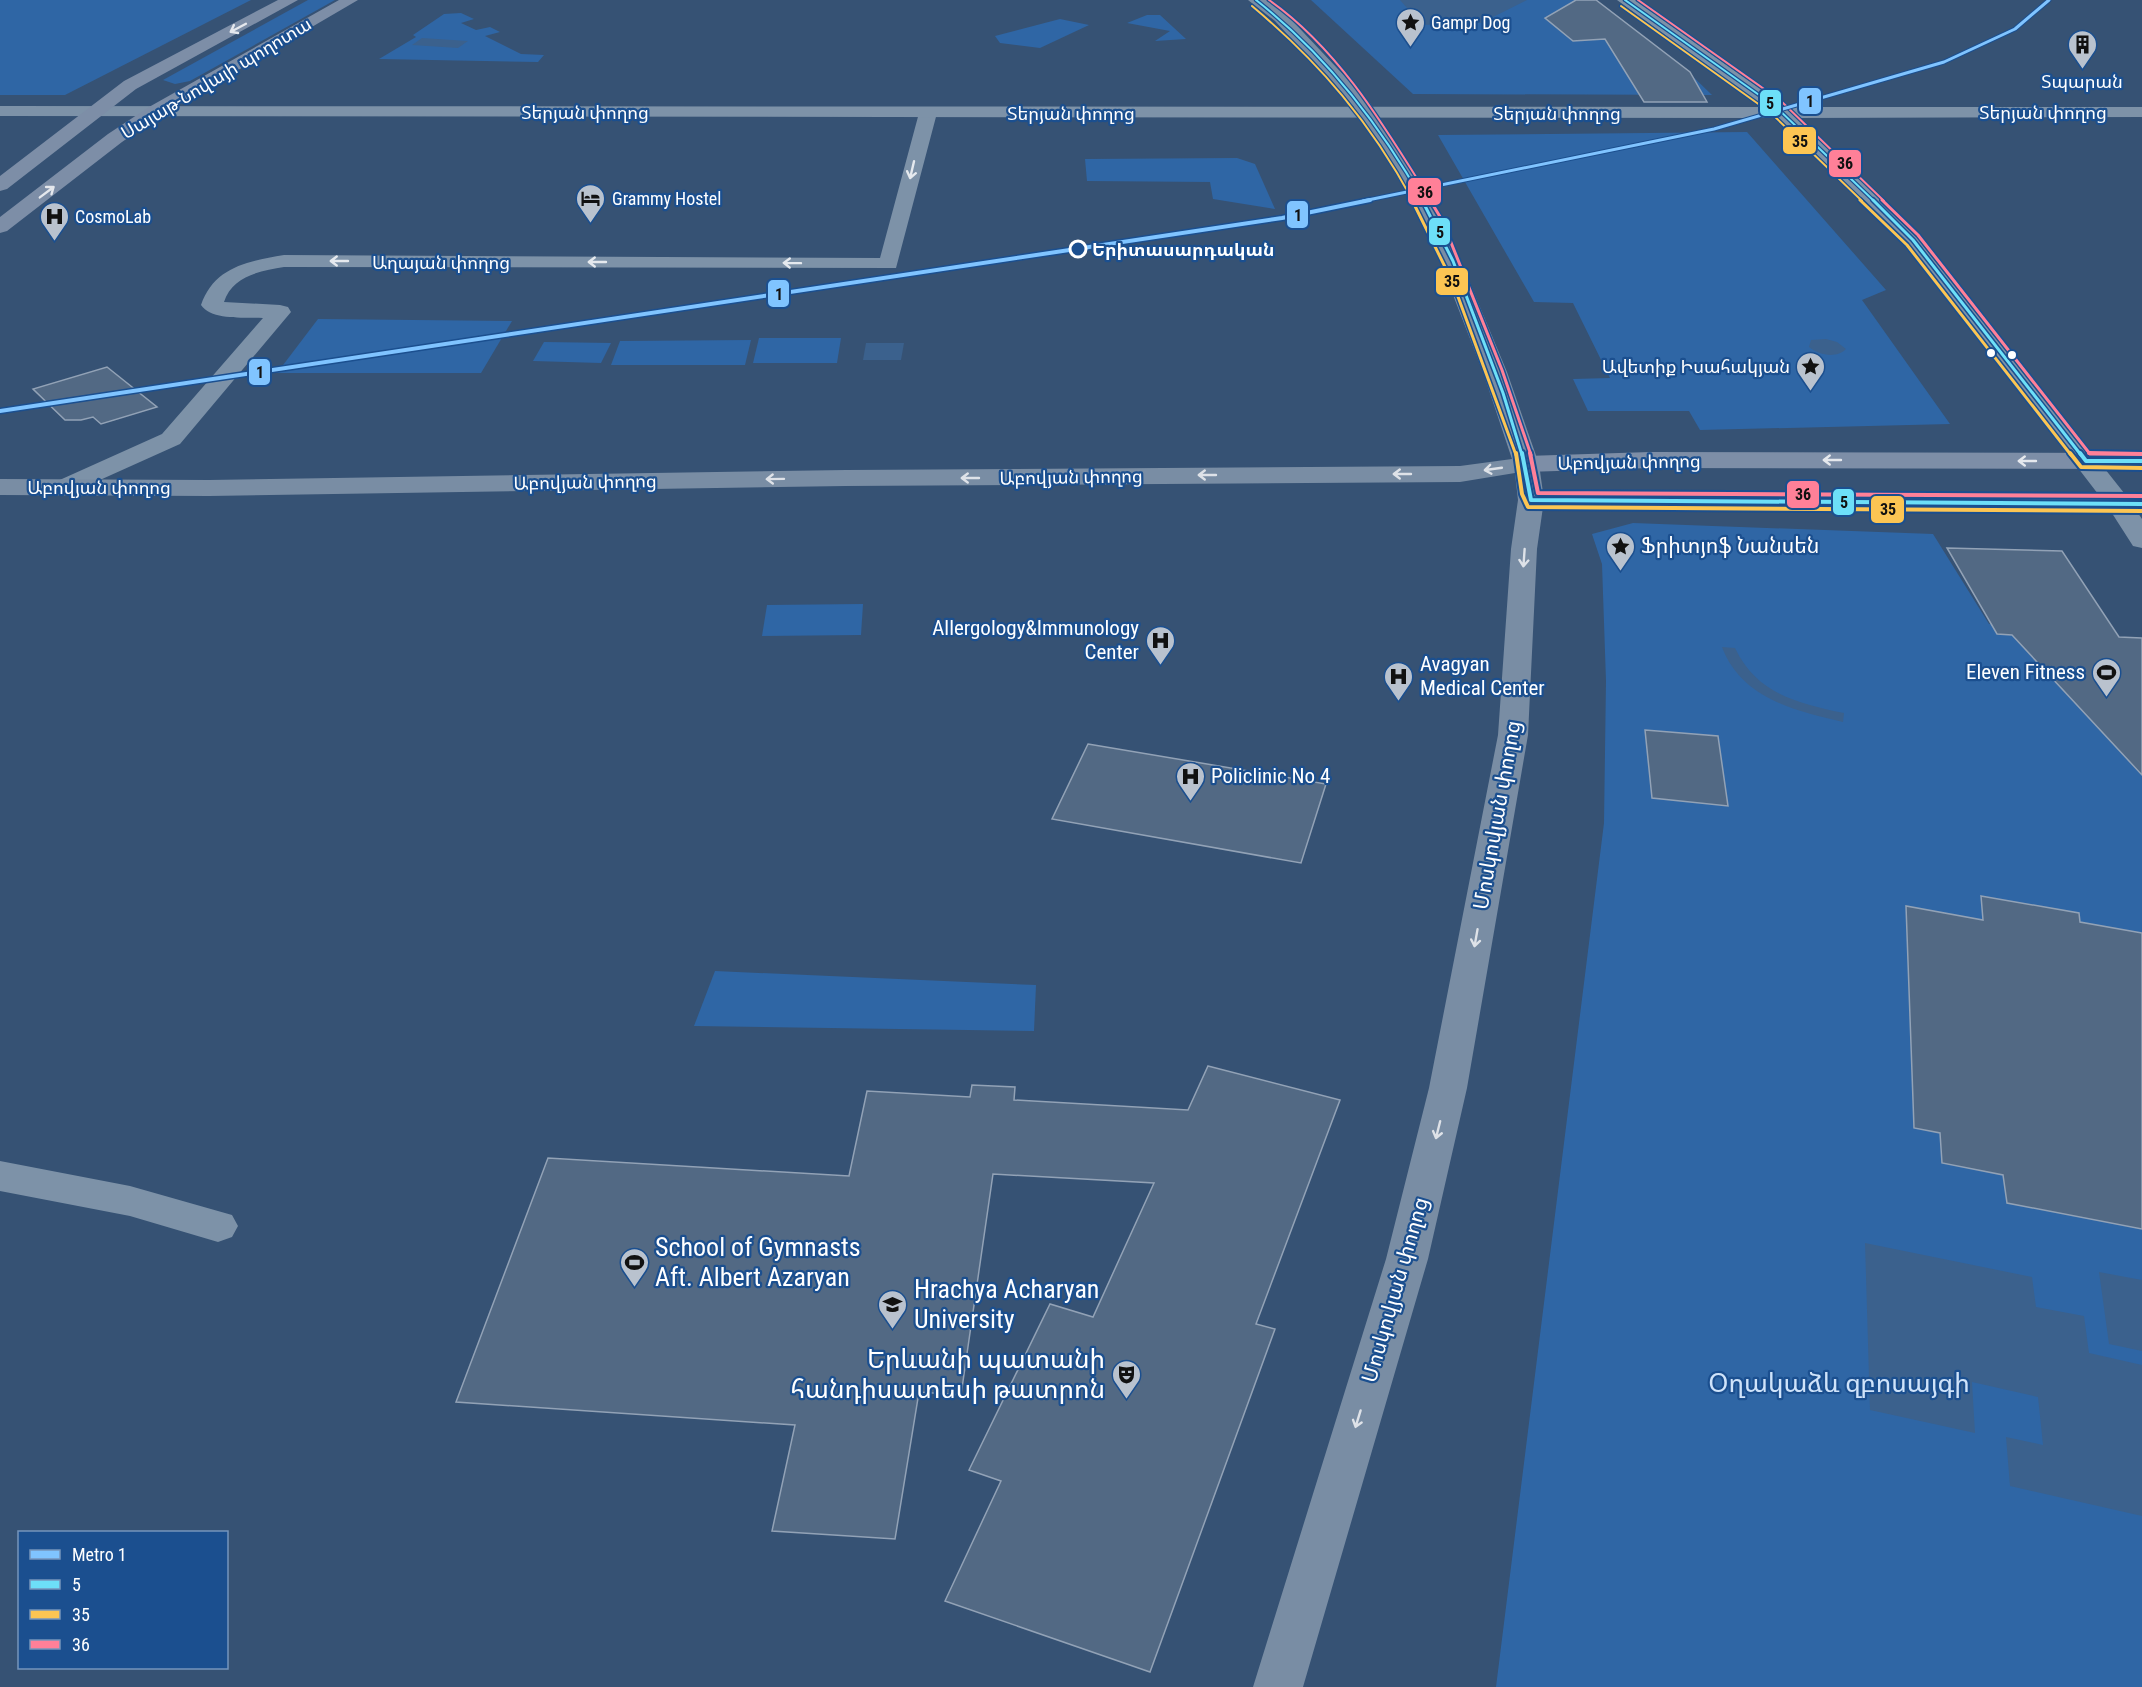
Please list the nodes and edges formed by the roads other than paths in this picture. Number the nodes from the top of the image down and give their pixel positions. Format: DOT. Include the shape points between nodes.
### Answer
graph roads {
  1 [pos="290,0"];
  2 [pos="351,0"];
  3 [pos="1256,0"];
  4 [pos="1625,0"];
  5 [pos="0,111"];
  6 [pos="97,111"];
  7 [pos="155,111"];
  8 [pos="1782,112"];
  9 [pos="2142,112"];
  10 [pos="928,113"];
  11 [pos="1368,113"];
  12 [pos="0,184"];
  13 [pos="0,227"];
  14 [pos="2086,461"];
  15 [pos="2142,461"];
  16 [pos="1528,482"];
  17 [pos="0,487"];
  18 [pos="62,488"];
  19 [pos="2131,504"];
  20 [pos="2142,540"];
  21 [pos="0,1176"];
  22 [pos="218,1226"];
  23 [pos="1278,1687"];
  1 -- 6 [label="main road, Սայաթ-Նովայի պողոտա, one-way" via="130,85"];
  2 -- 7 [label="main road, Սայաթ-Նովայի պողոտա"];
  3 -- 11 [label="main road, Մոսկովյան փողոց" via="1281,18 1319,56"];
  4 -- 8 [label="street"];
  5 -- 6 [label="street, Տերյան փողոց"];
  6 -- 7 [label="street, Տերյան փողոց"];
  6 -- 12 [label="main road, Սայաթ-Նովայի պողոտա"];
  7 -- 10 [label="street, Տերյան փողոց"];
  13 -- 7 [label="main road, Սայաթ-Նովայի պողոտա, one-way"];
  8 -- 9 [label="street, Տերյան փողոց"];
  8 -- 11 [label="street, Տերյան փողոց"];
  8 -- 14 [label="street" via="1913,240"];
  10 -- 11 [label="street, Տերյան փողոց"];
  10 -- 18 [label="street, Աղայան փողոց, one-way" via="889,264 284,261 234,273 214,296 212,305 227,310 280,312 171,439"];
  11 -- 16 [label="main road, Մոսկովյան փողոց" via="1440,234 1495,372"];
  14 -- 15 [label="main road, Աբովյան փողոց"];
  14 -- 16 [label="main road, Աբովյան փողոց, one-way" via="1650,460"];
  14 -- 19 [label="street"];
  16 -- 18 [label="main road, Աբովյան փողոց, one-way" via="1460,474"];
  16 -- 19 [label="main road, Աբովյան փողոց"];
  16 -- 23 [label="main road, Մոսկովյան փողոց, one-way" via="1513,735 1448,1088 1407,1259"];
  17 -- 18 [label="main road, Աբովյան փողոց"];
  19 -- 20 [label="street"];
  21 -- 22 [label="street" via="130,1201"];
}
